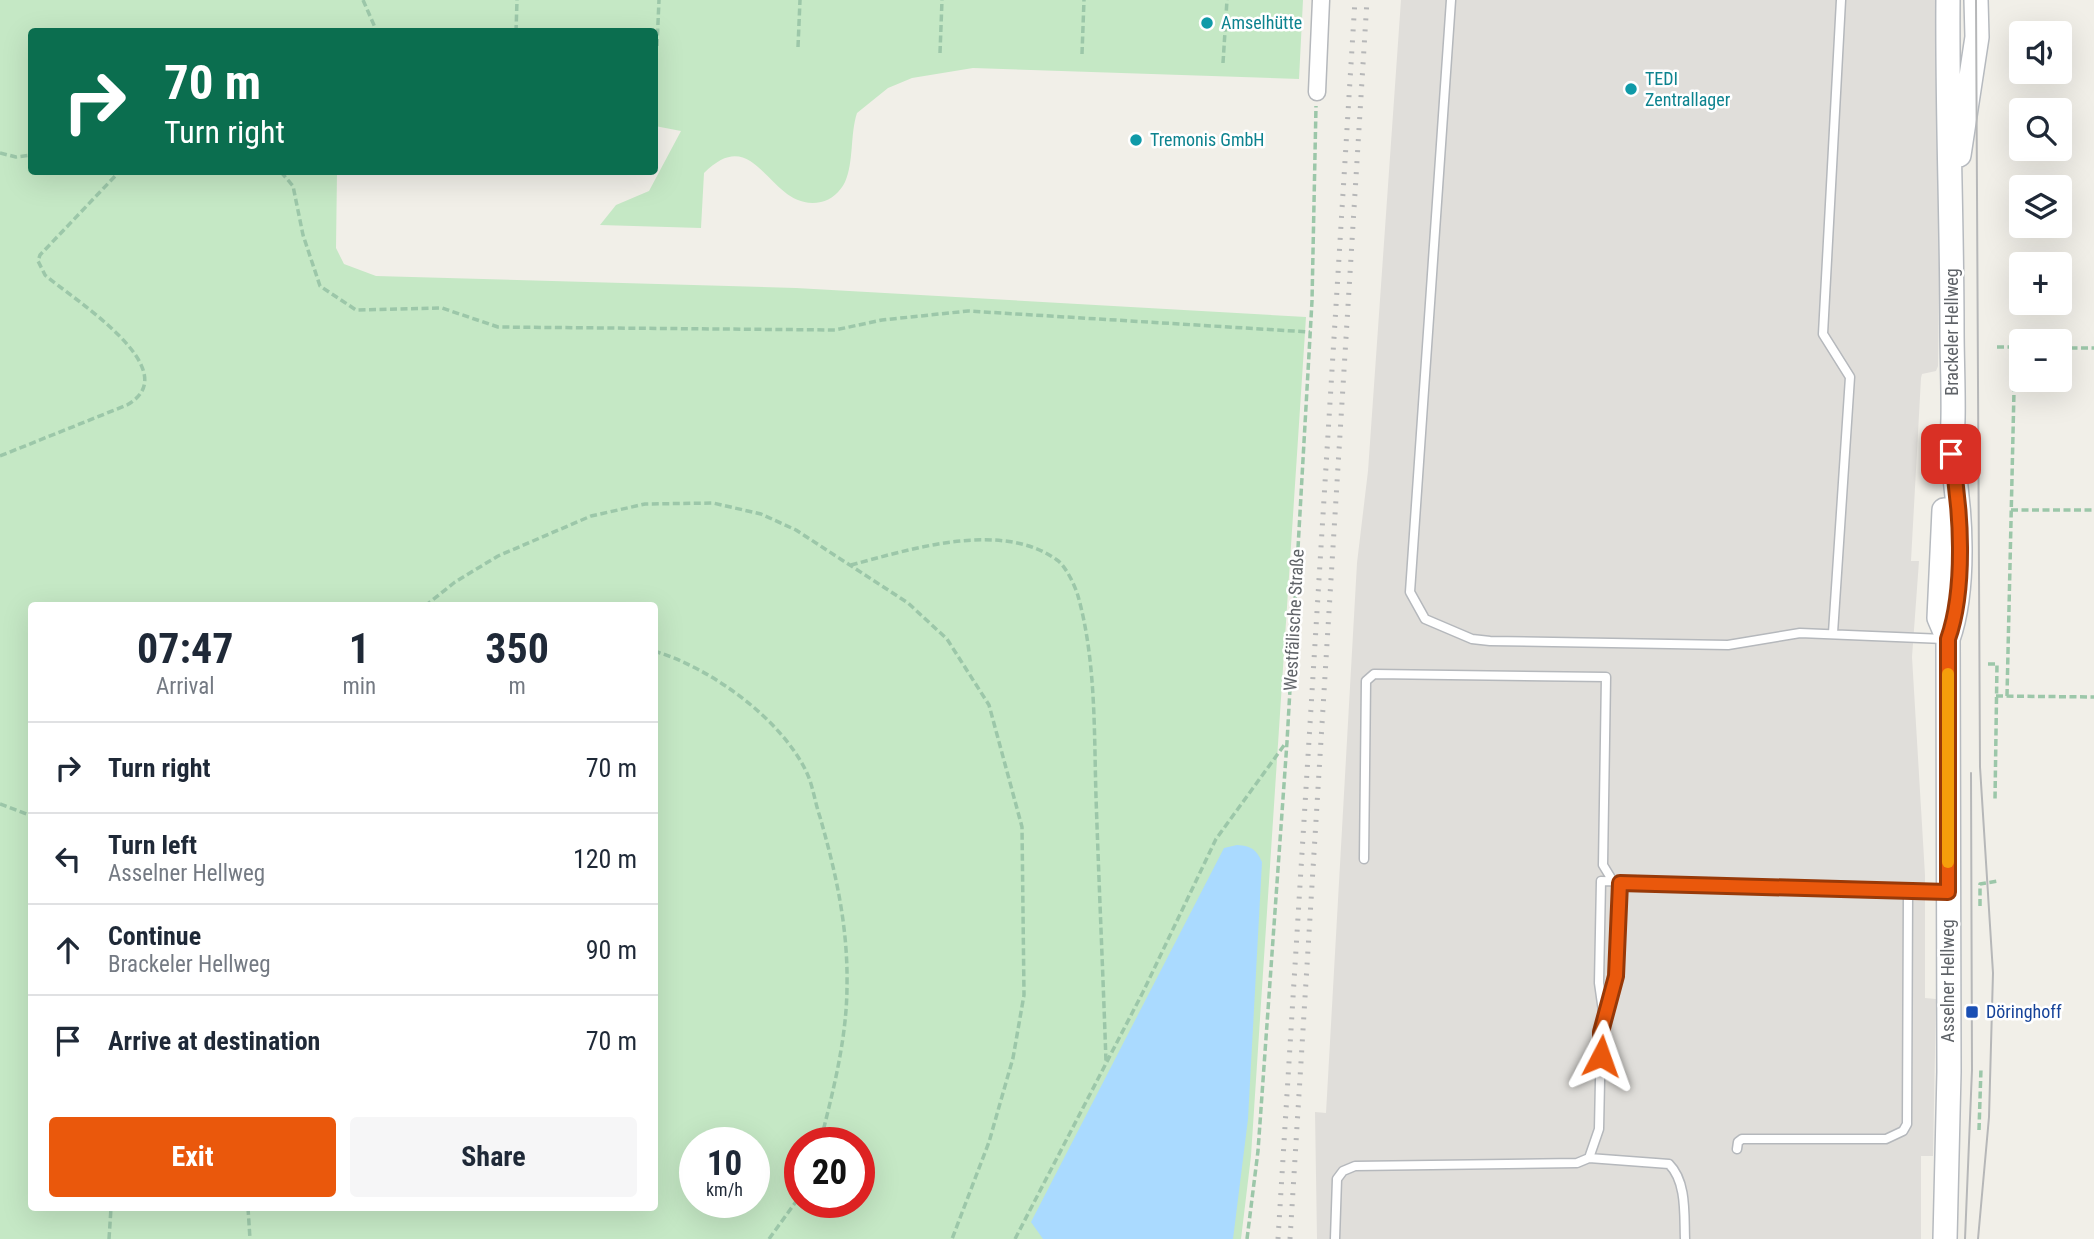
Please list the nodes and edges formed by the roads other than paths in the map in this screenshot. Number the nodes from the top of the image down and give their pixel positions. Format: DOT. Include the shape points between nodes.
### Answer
graph roads {
  1 [pos="1321,0"];
  2 [pos="1451,0"];
  3 [pos="1841,0"];
  4 [pos="1948,0"];
  5 [pos="1976,0"];
  6 [pos="1950,73"];
  7 [pos="1317,92"];
  8 [pos="1964,127"];
  9 [pos="1952,210"];
  10 [pos="1833,633"];
  11 [pos="1948,639"];
  12 [pos="1364,859"];
  13 [pos="1617,883"];
  14 [pos="1908,892"];
  15 [pos="1948,892"];
  16 [pos="1604,1018"];
  17 [pos="1787,1140"];
  18 [pos="1737,1149"];
  19 [pos="1780,1150"];
  20 [pos="1589,1158"];
  21 [pos="1335,1239"];
  22 [pos="1685,1239"];
  23 [pos="1945,1239"];
  1 -- 7 [label="street"];
  2 -- 10 [label="lane" via="1410,592 1425,619 1472,639 1531,642 1728,646 1800,633"];
  3 -- 10 [label="lane" via="1823,334 1850,377"];
  4 -- 6 [label="main road, Brackeler Hellweg"];
  5 -- 8 [label="main road, Brackeler Hellweg" via="1977,37"];
  6 -- 8 [label="main road, Brackeler Hellweg"];
  6 -- 9 [label="main road, Brackeler Hellweg"];
  8 -- 9 [label="main road, Brackeler Hellweg"];
  9 -- 11 [label="main road, Brackeler Hellweg" via="1951,454 1957,486 1958,564 1956,615"];
  10 -- 11 [label="lane"];
  11 -- 15 [label="main road, Asselner Hellweg"];
  12 -- 13 [label="lane" via="1366,681 1374,674 1606,677 1602,865"];
  13 -- 14 [label="lane"];
  13 -- 16 [label="lane" via="1616,976"];
  13 -- 16 [label="lane" via="1601,881 1599,983"];
  14 -- 15 [label="lane"];
  14 -- 17 [label="lane" via="1907,1124 1886,1139"];
  15 -- 23 [label="main road, Asselner Hellweg"];
  16 -- 20 [label="lane" via="1599,1129"];
  17 -- 18 [label="lane" via="1742,1139"];
  17 -- 19 [label="lane"];
  20 -- 21 [label="lane" via="1577,1163 1355,1166 1337,1179"];
  20 -- 22 [label="lane" via="1670,1164 1683,1199"];
}
